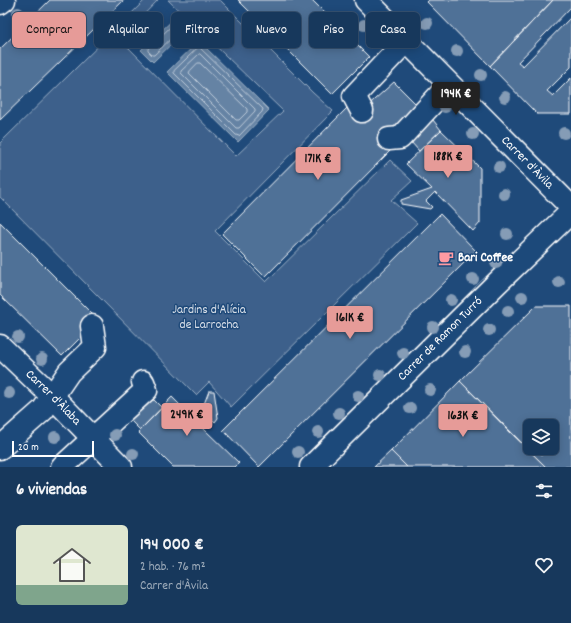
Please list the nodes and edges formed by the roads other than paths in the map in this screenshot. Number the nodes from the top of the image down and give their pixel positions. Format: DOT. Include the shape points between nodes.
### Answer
graph roads {
  1 [pos="4,0"];
  2 [pos="366,0"];
  3 [pos="0,3"];
  4 [pos="378,12"];
  5 [pos="399,48"];
  6 [pos="413,48"];
  7 [pos="449,85"];
  8 [pos="352,98"];
  9 [pos="389,140"];
  10 [pos="571,207"];
  11 [pos="571,212"];
  12 [pos="92,326"];
  13 [pos="0,346"];
  14 [pos="143,382"];
  15 [pos="52,396"];
  16 [pos="92,438"];
  17 [pos="0,448"];
  18 [pos="62,467"];
  19 [pos="121,467"];
  20 [pos="311,467"];
  1 -- 3 [label="street"];
  2 -- 4 [label="street, Carrer d'Àvila"];
  5 -- 8 [label="street"];
  6 -- 7 [label="street, Carrer d'Àvila"];
  7 -- 9 [label="street" via="400,138"];
  7 -- 10 [label="street, Carrer d'Àvila"];
  11 -- 20 [label="street, Carrer de Ramon Turró"];
  12 -- 15 [label="street" via="95,347 69,372"];
  13 -- 15 [label="street, Carrer d'Àlaba"];
  14 -- 16 [label="street" via="146,390"];
  15 -- 16 [label="street, Carrer d'Àlaba"];
  15 -- 17 [label="street" via="43,410"];
  16 -- 18 [label="street"];
  16 -- 19 [label="street, Carrer d'Àlaba"];
}
